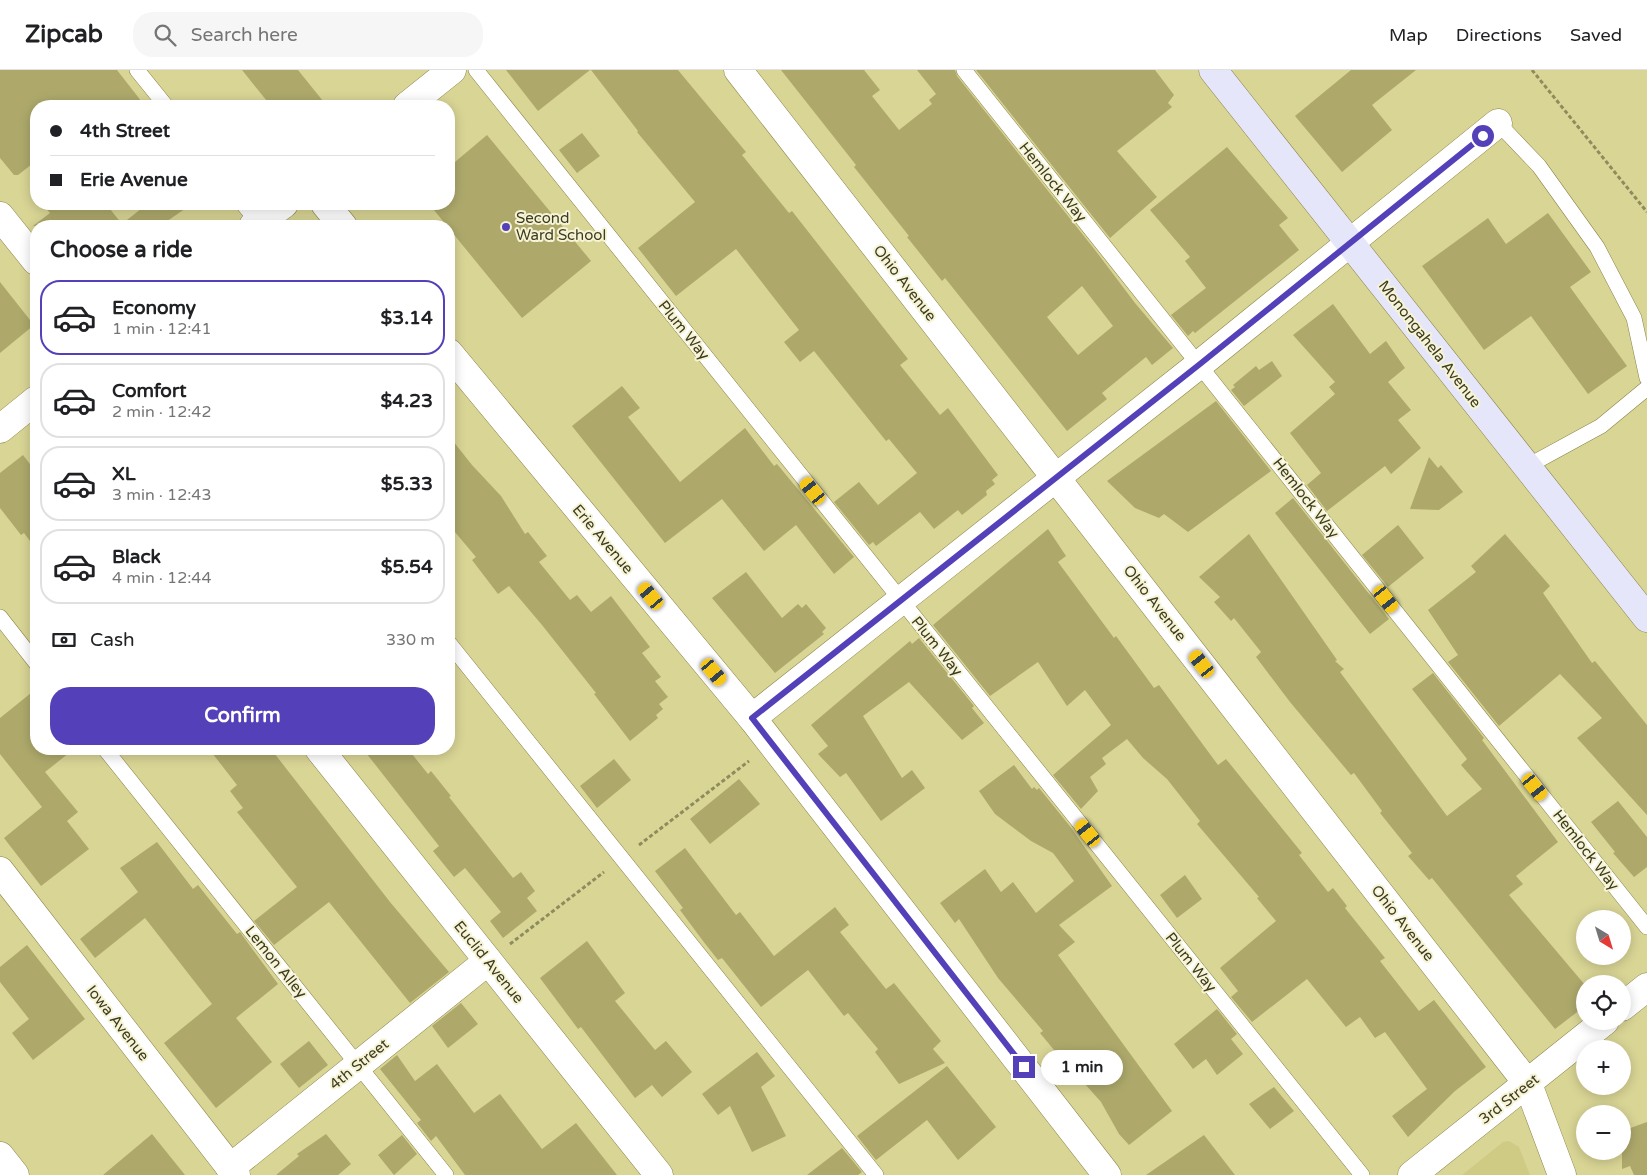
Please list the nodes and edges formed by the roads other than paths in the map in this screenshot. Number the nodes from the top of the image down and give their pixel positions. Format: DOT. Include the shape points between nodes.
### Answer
graph roads {
  1 [pos="137,70"];
  2 [pos="452,70"];
  3 [pos="476,70"];
  4 [pos="738,70"];
  5 [pos="964,70"];
  6 [pos="1213,70"];
  7 [pos="161,100"];
  8 [pos="414,100"];
  9 [pos="1498,124"];
  10 [pos="270,210"];
  11 [pos="330,210"];
  12 [pos="0,216"];
  13 [pos="252,218"];
  14 [pos="339,220"];
  15 [pos="1351,243"];
  16 [pos="30,254"];
  17 [pos="455,360"];
  18 [pos="1200,364"];
  19 [pos="1647,378"];
  20 [pos="1647,388"];
  21 [pos="30,405"];
  22 [pos="0,429"];
  23 [pos="1526,467"];
  24 [pos="1057,477"];
  25 [pos="901,600"];
  26 [pos="0,617"];
  27 [pos="1647,618"];
  28 [pos="455,650"];
  29 [pos="30,655"];
  30 [pos="752,718"];
  31 [pos="110,755"];
  32 [pos="324,755"];
  33 [pos="0,871"];
  34 [pos="1647,927"];
  35 [pos="488,961"];
  36 [pos="1647,987"];
  37 [pos="1631,1000"];
  38 [pos="1594,1030"];
  39 [pos="358,1065"];
  40 [pos="1528,1084"];
  41 [pos="0,1156"];
  42 [pos="233,1171"];
  43 [pos="15,1175"];
  44 [pos="446,1175"];
  45 [pos="659,1175"];
  46 [pos="876,1175"];
  47 [pos="1107,1175"];
  48 [pos="1362,1175"];
  49 [pos="1412,1175"];
  50 [pos="1562,1175"];
  1 -- 7 [label="lane"];
  2 -- 8 [label="street"];
  3 -- 25 [label="lane, Plum Way"];
  4 -- 24 [label="street, Ohio Avenue"];
  5 -- 18 [label="lane, Hemlock Way"];
  6 -- 15 [label="main road, Monongahela Avenue"];
  9 -- 15 [label="street"];
  9 -- 19 [label="lane" via="1539,166 1597,247 1634,318"];
  10 -- 13 [label="street"];
  11 -- 14 [label="street"];
  12 -- 16 [label="street"];
  15 -- 18 [label="street"];
  15 -- 23 [label="main road, Monongahela Avenue"];
  17 -- 30 [label="street, Erie Avenue"];
  18 -- 24 [label="street"];
  18 -- 34 [label="lane, Hemlock Way"];
  20 -- 23 [label="lane" via="1601,426"];
  21 -- 22 [label="street"];
  23 -- 27 [label="main road, Monongahela Avenue"];
  24 -- 25 [label="street"];
  24 -- 40 [label="street, Ohio Avenue"];
  25 -- 30 [label="street"];
  25 -- 48 [label="lane, Plum Way"];
  26 -- 29 [label="lane"];
  28 -- 46 [label="lane"];
  30 -- 47 [label="street, Erie Avenue"];
  31 -- 39 [label="lane, Lemon Alley"];
  32 -- 35 [label="street, Euclid Avenue"];
  33 -- 42 [label="street, Iowa Avenue"];
  35 -- 39 [label="street, 4th Street"];
  35 -- 45 [label="street, Euclid Avenue"];
  36 -- 37 [label="street"];
  38 -- 40 [label="street, 3rd Street"];
  39 -- 42 [label="street, 4th Street"];
  39 -- 44 [label="lane, Lemon Alley"];
  40 -- 49 [label="street, 3rd Street"];
  40 -- 50 [label="street, Ohio Avenue"];
  41 -- 43 [label="street"];
}
